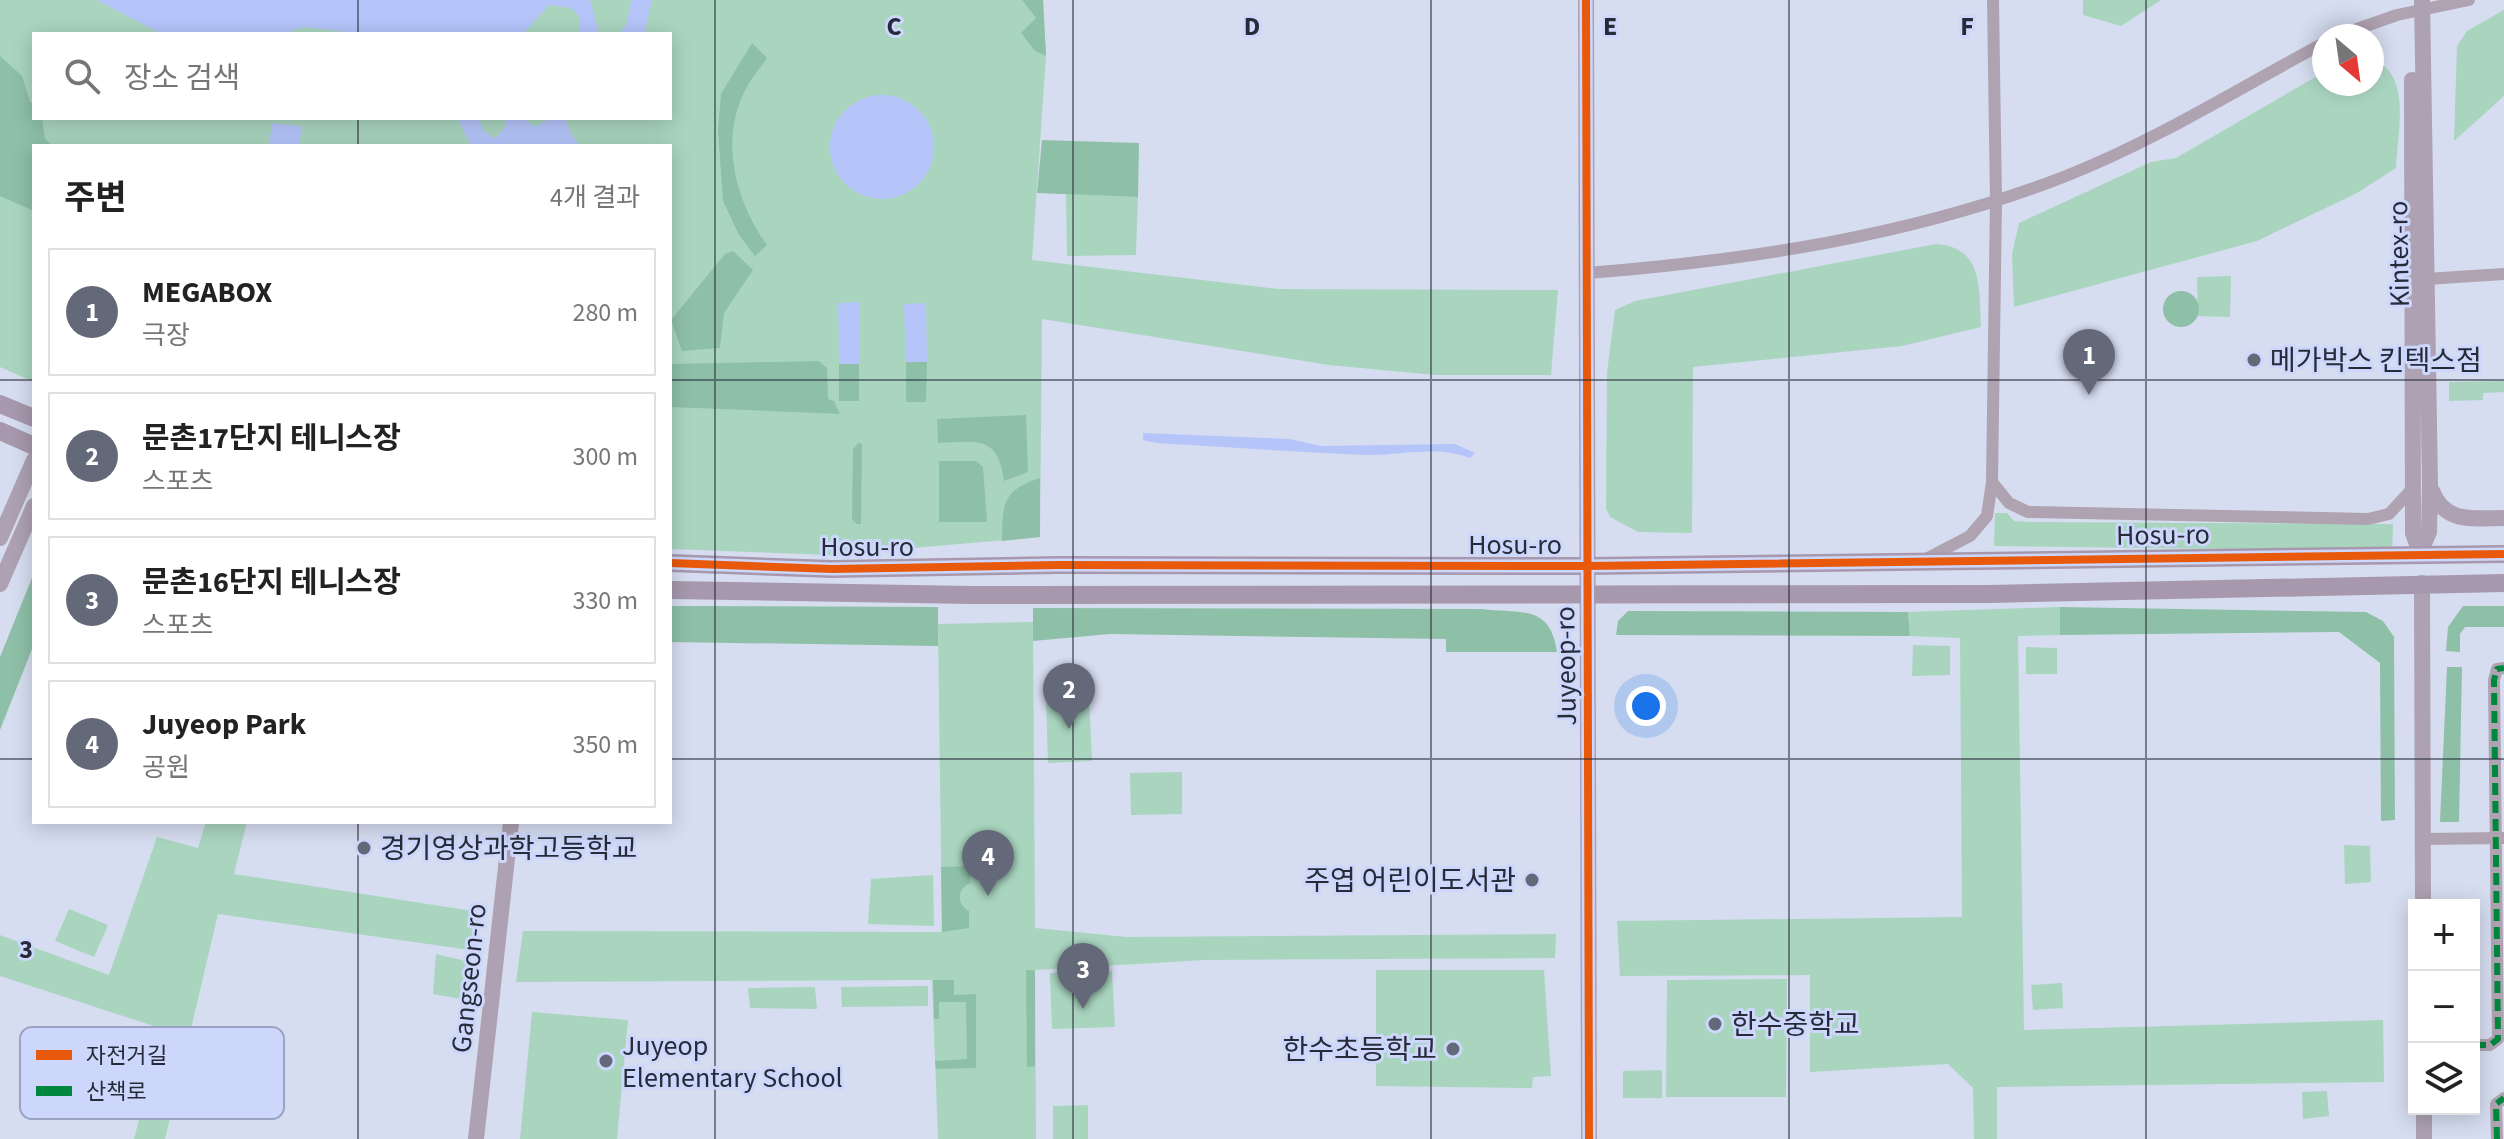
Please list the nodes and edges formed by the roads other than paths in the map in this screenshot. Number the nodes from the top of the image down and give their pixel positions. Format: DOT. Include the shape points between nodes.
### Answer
graph roads {
  1 [pos="1586,0"];
  2 [pos="1993,0"];
  3 [pos="2469,0"];
  4 [pos="2417,5"];
  5 [pos="2368,24"];
  6 [pos="2312,50"];
  7 [pos="1996,201"];
  8 [pos="1587,273"];
  9 [pos="2504,274"];
  10 [pos="2426,279"];
  11 [pos="0,404"];
  12 [pos="32,417"];
  13 [pos="0,431"];
  14 [pos="32,445"];
  15 [pos="32,465"];
  16 [pos="1992,482"];
  17 [pos="2421,486"];
  18 [pos="32,511"];
  19 [pos="2504,518"];
  20 [pos="0,538"];
  21 [pos="2420,553"];
  22 [pos="2504,554"];
  23 [pos="1924,560"];
  24 [pos="672,563"];
  25 [pos="1587,566"];
  26 [pos="2422,583"];
  27 [pos="2504,583"];
  28 [pos="0,584"];
  29 [pos="672,590"];
  30 [pos="1586,593"];
  31 [pos="2500,668"];
  32 [pos="2500,748"];
  33 [pos="511,824"];
  34 [pos="2501,838"];
  35 [pos="2423,839"];
  36 [pos="2423,899"];
  37 [pos="2500,920"];
  38 [pos="2480,1045"];
  39 [pos="2504,1098"];
  40 [pos="2424,1115"];
  41 [pos="476,1139"];
  42 [pos="1589,1139"];
  43 [pos="2424,1139"];
  44 [pos="2497,1139"];
  1 -- 8 [label="main road, Juyeop-ro"];
  2 -- 7 [label="street"];
  3 -- 4 [label="street"];
  4 -- 5 [label="street"];
  4 -- 10 [label="main road, Kintex-ro"];
  4 -- 17 [label="main road, Kintex-ro"];
  6 -- 7 [label="street" via="2156,136"];
  7 -- 8 [label="street" via="1897,229 1797,249"];
  7 -- 16 [label="street"];
  8 -- 25 [label="main road, Juyeop-ro"];
  9 -- 10 [label="street"];
  10 -- 17 [label="main road, Kintex-ro"];
  11 -- 12 [label="main road"];
  13 -- 14 [label="main road"];
  15 -- 20 [label="main road"];
  16 -- 17 [label="street" via="2009,503 2028,512 2368,519 2389,514"];
  16 -- 23 [label="street" via="1987,516 1970,536"];
  17 -- 19 [label="main road" via="2457,519"];
  17 -- 21 [label="main road, Kintex-ro" via="2429,532"];
  18 -- 28 [label="main road"];
  21 -- 22 [label="main road, Hosu-ro"];
  21 -- 23 [label="main road, Hosu-ro"];
  21 -- 26 [label="main road, Kintex-ro"];
  23 -- 25 [label="main road, Hosu-ro"];
  24 -- 25 [label="main road, Hosu-ro" via="832,569"];
  25 -- 30 [label="main road, Juyeop-ro"];
  26 -- 27 [label="main road, Hosu-ro"];
  26 -- 30 [label="main road, Hosu-ro" via="1989,594"];
  26 -- 35 [label="main road, Kintex-ro"];
  29 -- 30 [label="main road, Hosu-ro"];
  30 -- 42 [label="main road, Juyeop-ro"];
  31 -- 32 [label="street"];
  32 -- 34 [label="street"];
  33 -- 41 [label="main road, Gangseon-ro"];
  34 -- 35 [label="street"];
  34 -- 37 [label="street"];
  35 -- 36 [label="main road, Kintex-ro"];
  37 -- 38 [label="street" via="2498,1039"];
  39 -- 44 [label="street" via="2496,1104"];
  40 -- 43 [label="main road"];
}
